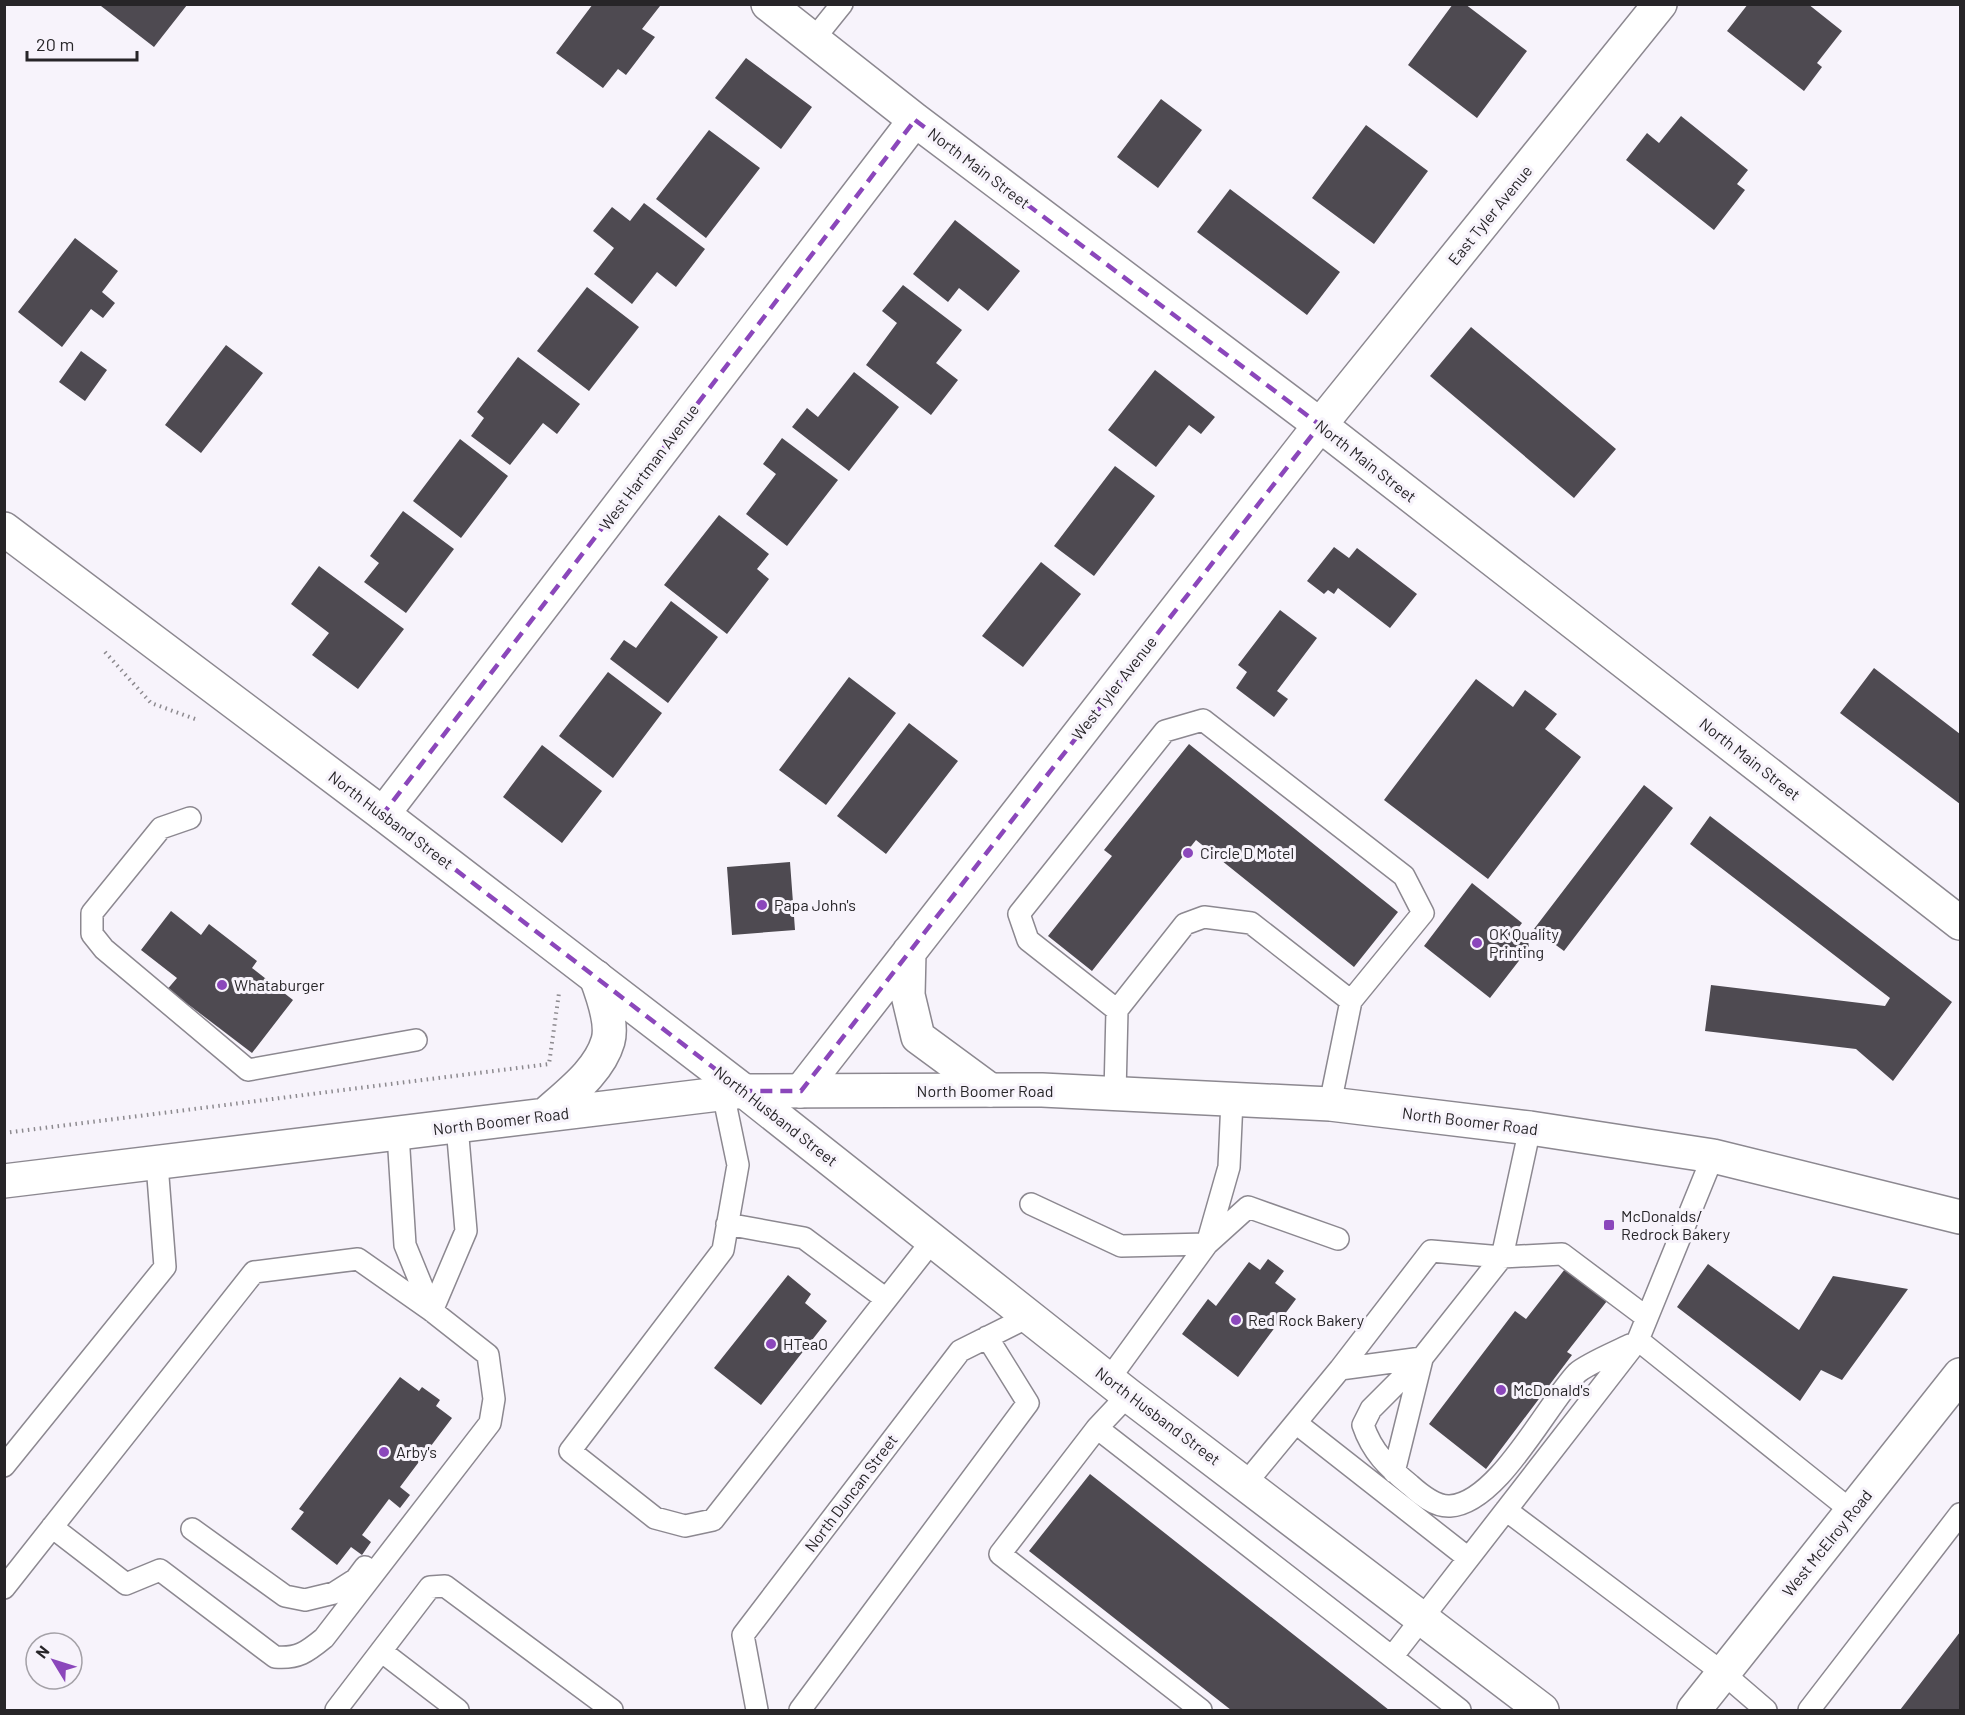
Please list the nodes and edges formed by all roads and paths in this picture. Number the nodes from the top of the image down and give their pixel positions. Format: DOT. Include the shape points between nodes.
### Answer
graph roads {
  1 [pos="768,4"];
  2 [pos="842,4"];
  3 [pos="1660,4"];
  4 [pos="813,40"];
  5 [pos="915,120"];
  6 [pos="1320,425"];
  7 [pos="4,528"];
  8 [pos="105,652"];
  9 [pos="201,721"];
  10 [pos="383,814"];
  11 [pos="190,818"];
  12 [pos="1960,923"];
  13 [pos="909,951"];
  14 [pos="596,977"];
  15 [pos="559,990"];
  16 [pos="1351,1001"];
  17 [pos="1117,1010"];
  18 [pos="416,1040"];
  19 [pos="990,1090"];
  20 [pos="801,1091"];
  21 [pos="734,1092"];
  22 [pos="1115,1094"];
  23 [pos="1232,1100"];
  24 [pos="1330,1104"];
  25 [pos="545,1115"];
  26 [pos="457,1126"];
  27 [pos="1530,1128"];
  28 [pos="4,1133"];
  29 [pos="398,1134"];
  30 [pos="1713,1156"];
  31 [pos="157,1164"];
  32 [pos="4,1181"];
  33 [pos="1031,1204"];
  34 [pos="1960,1217"];
  35 [pos="727,1224"];
  36 [pos="1338,1239"];
  37 [pos="932,1241"];
  38 [pos="1207,1244"];
  39 [pos="1502,1257"];
  40 [pos="886,1299"];
  41 [pos="432,1311"];
  42 [pos="1028,1317"];
  43 [pos="1646,1317"];
  44 [pos="987,1337"];
  45 [pos="1638,1340"];
  46 [pos="1422,1358"];
  47 [pos="1340,1369"];
  48 [pos="1960,1375"];
  49 [pos="1118,1387"];
  50 [pos="494,1399"];
  51 [pos="1296,1423"];
  52 [pos="1097,1428"];
  53 [pos="4,1466"];
  54 [pos="1394,1472"];
  55 [pos="1246,1483"];
  56 [pos="1506,1510"];
  57 [pos="1853,1512"];
  58 [pos="1960,1514"];
  59 [pos="52,1527"];
  60 [pos="192,1529"];
  61 [pos="1468,1558"];
  62 [pos="4,1588"];
  63 [pos="1420,1620"];
  64 [pos="381,1651"];
  65 [pos="1392,1657"];
  66 [pos="1723,1673"];
  67 [pos="336,1710"];
  68 [pos="458,1710"];
  69 [pos="612,1710"];
  70 [pos="757,1710"];
  71 [pos="800,1710"];
  72 [pos="1201,1710"];
  73 [pos="1460,1710"];
  74 [pos="1542,1710"];
  75 [pos="1694,1710"];
  76 [pos="1766,1710"];
  77 [pos="1809,1710"];
  1 -- 4 [label="street, North Main Street"];
  2 -- 4 [label="lane"];
  3 -- 6 [label="street, East Tyler Avenue"];
  4 -- 5 [label="street, North Main Street"];
  5 -- 6 [label="street, North Main Street"];
  5 -- 10 [label="street, West Hartman Avenue"];
  6 -- 12 [label="street, North Main Street"];
  6 -- 13 [label="street, West Tyler Avenue"];
  7 -- 10 [label="street, North Husband Street"];
  8 -- 9 [label="path" via="151,703"];
  10 -- 14 [label="street, North Husband Street"];
  11 -- 18 [label="lane" via="161,828 92,913 92,934 104,949 248,1070"];
  13 -- 19 [label="street" via="908,995 918,1037"];
  13 -- 20 [label="street, West Tyler Avenue"];
  14 -- 21 [label="street, North Husband Street"];
  14 -- 25 [label="street" via="606,1007 609,1039 582,1082"];
  15 -- 28 [label="path" via="549,1064"];
  16 -- 17 [label="lane" via="1251,923 1204,917 1185,924"];
  16 -- 17 [label="lane" via="1424,913 1404,876 1203,720 1165,730 1019,914 1028,940"];
  16 -- 24 [label="lane"];
  17 -- 22 [label="lane"];
  19 -- 20 [label="street, North Boomer Road"];
  19 -- 22 [label="street, North Boomer Road"];
  20 -- 21 [label="street, North Boomer Road"];
  21 -- 25 [label="street, North Boomer Road"];
  21 -- 35 [label="lane" via="738,1165"];
  21 -- 37 [label="street, North Husband Street"];
  22 -- 23 [label="street, North Boomer Road"];
  23 -- 24 [label="street, North Boomer Road"];
  23 -- 38 [label="lane" via="1229,1167"];
  24 -- 27 [label="street, North Boomer Road"];
  25 -- 26 [label="street, North Boomer Road"];
  26 -- 29 [label="street, North Boomer Road"];
  26 -- 41 [label="lane" via="466,1231"];
  27 -- 30 [label="street, North Boomer Road"];
  27 -- 39 [label="lane"];
  29 -- 31 [label="street, North Boomer Road"];
  29 -- 41 [label="lane" via="405,1245"];
  30 -- 34 [label="street, North Boomer Road"];
  30 -- 43 [label="lane"];
  31 -- 32 [label="street, North Boomer Road"];
  31 -- 53 [label="lane" via="165,1267"];
  33 -- 38 [label="lane" via="1121,1246"];
  35 -- 40 [label="lane" via="804,1238"];
  35 -- 40 [label="lane" via="723,1250 570,1451 655,1518 685,1526 712,1520"];
  36 -- 38 [label="lane" via="1248,1208"];
  37 -- 40 [label="lane"];
  37 -- 42 [label="street, North Husband Street"];
  38 -- 49 [label="lane"];
  39 -- 43 [label="lane" via="1562,1254"];
  39 -- 46 [label="lane"];
  39 -- 47 [label="lane" via="1431,1251"];
  41 -- 50 [label="lane" via="488,1355"];
  41 -- 59 [label="lane" via="358,1259 254,1272"];
  42 -- 44 [label="lane, North Duncan Street"];
  42 -- 49 [label="street, North Husband Street"];
  43 -- 45 [label="lane"];
  44 -- 70 [label="lane, North Duncan Street" via="960,1351 742,1635"];
  44 -- 71 [label="lane" via="1028,1403"];
  45 -- 54 [label="lane" via="1579,1372 1496,1480 1473,1499 1448,1506 1425,1498"];
  45 -- 56 [label="lane"];
  45 -- 57 [label="lane"];
  46 -- 47 [label="lane"];
  46 -- 54 [label="lane"];
  46 -- 54 [label="lane" via="1371,1409 1363,1425 1369,1444"];
  47 -- 51 [label="lane"];
  48 -- 57 [label="street, West McElroy Road"];
  49 -- 52 [label="lane"];
  49 -- 55 [label="street, North Husband Street"];
  50 -- 59 [label="lane" via="490,1423 324,1638 307,1652 290,1658 275,1657 160,1570 126,1584"];
  50 -- 60 [label="lane" via="356,1579 334,1593 305,1600 285,1596"];
  51 -- 55 [label="lane"];
  51 -- 61 [label="lane"];
  52 -- 65 [label="lane"];
  52 -- 72 [label="lane" via="1000,1554"];
  55 -- 63 [label="street, North Husband Street"];
  56 -- 61 [label="lane"];
  56 -- 66 [label="lane"];
  57 -- 66 [label="street, West McElroy Road"];
  58 -- 77 [label="lane"];
  59 -- 62 [label="lane"];
  61 -- 63 [label="lane"];
  63 -- 65 [label="lane"];
  63 -- 74 [label="street, North Husband Street"];
  64 -- 67 [label="lane"];
  64 -- 68 [label="lane"];
  64 -- 69 [label="lane" via="430,1587 445,1586"];
  65 -- 73 [label="lane"];
  66 -- 75 [label="street, West McElroy Road"];
  66 -- 76 [label="lane"];
}
